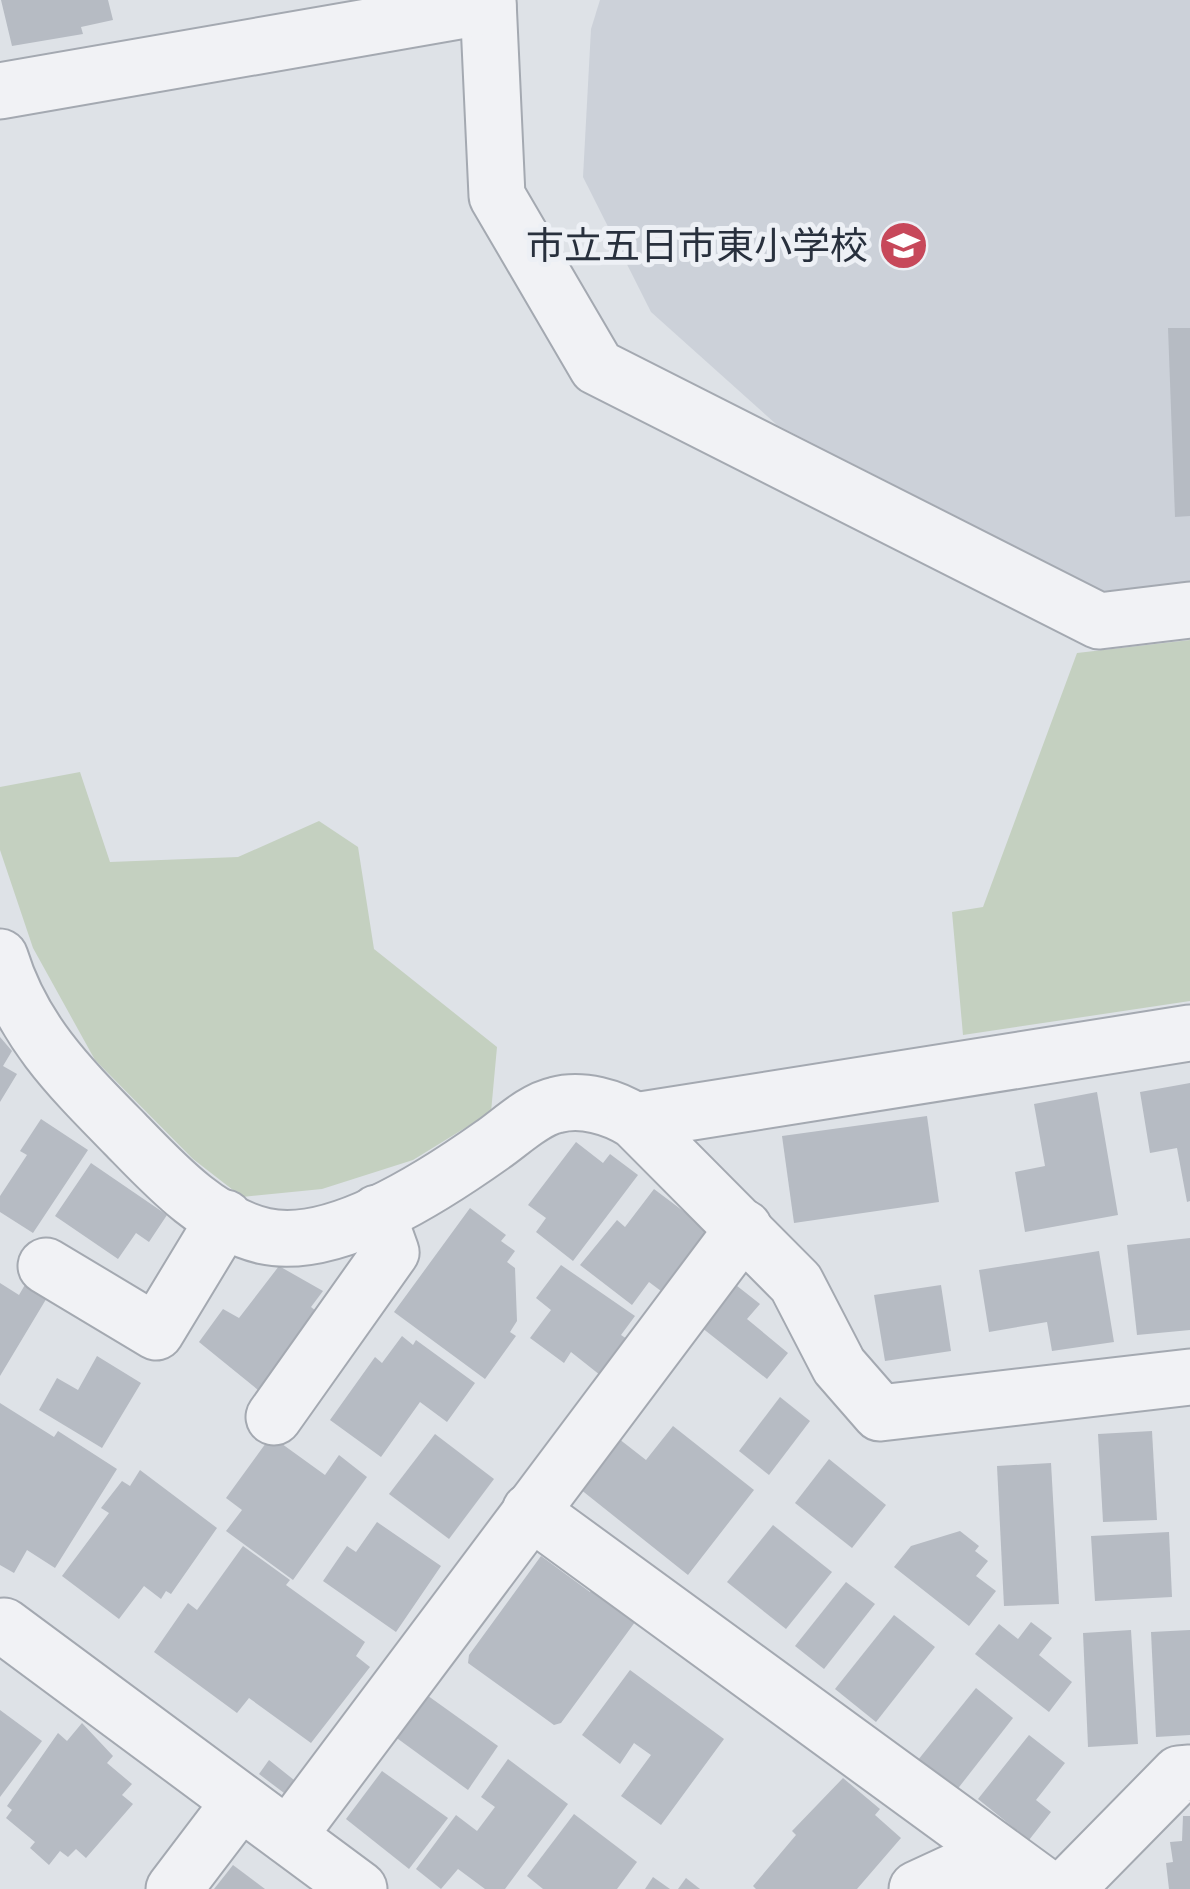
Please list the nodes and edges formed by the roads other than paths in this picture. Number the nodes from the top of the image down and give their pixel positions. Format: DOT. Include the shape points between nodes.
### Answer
graph roads {
  1 [pos="488,3"];
  2 [pos="0,92"];
  3 [pos="1190,610"];
  4 [pos="0,957"];
  5 [pos="1190,1033"];
  6 [pos="635,1121"];
  7 [pos="377,1213"];
  8 [pos="224,1218"];
  9 [pos="744,1228"];
  10 [pos="46,1266"];
  11 [pos="1190,1377"];
  12 [pos="274,1417"];
  13 [pos="530,1510"];
  14 [pos="4,1626"];
  15 [pos="1190,1773"];
  16 [pos="240,1802"];
  17 [pos="288,1836"];
  18 [pos="1050,1886"];
  19 [pos="174,1889"];
  20 [pos="359,1889"];
  21 [pos="916,1889"];
  1 -- 2 [label="street"];
  1 -- 3 [label="street" via="497,196 596,367 1099,622"];
  4 -- 8 [label="street" via="10,992 55,1062 160,1170"];
  5 -- 6 [label="street"];
  6 -- 7 [label="street" via="616,1109 555,1105"];
  6 -- 9 [label="street"];
  7 -- 8 [label="street" via="286,1238"];
  7 -- 12 [label="street" via="392,1252"];
  8 -- 10 [label="street" via="156,1332"];
  9 -- 11 [label="street" via="796,1283 839,1366 880,1413"];
  9 -- 13 [label="street"];
  13 -- 17 [label="street"];
  13 -- 18 [label="street"];
  14 -- 16 [label="street"];
  15 -- 18 [label="street" via="1178,1774"];
  16 -- 17 [label="street"];
  16 -- 19 [label="street"];
  17 -- 20 [label="street"];
  18 -- 21 [label="street" via="956,1871"];
}
